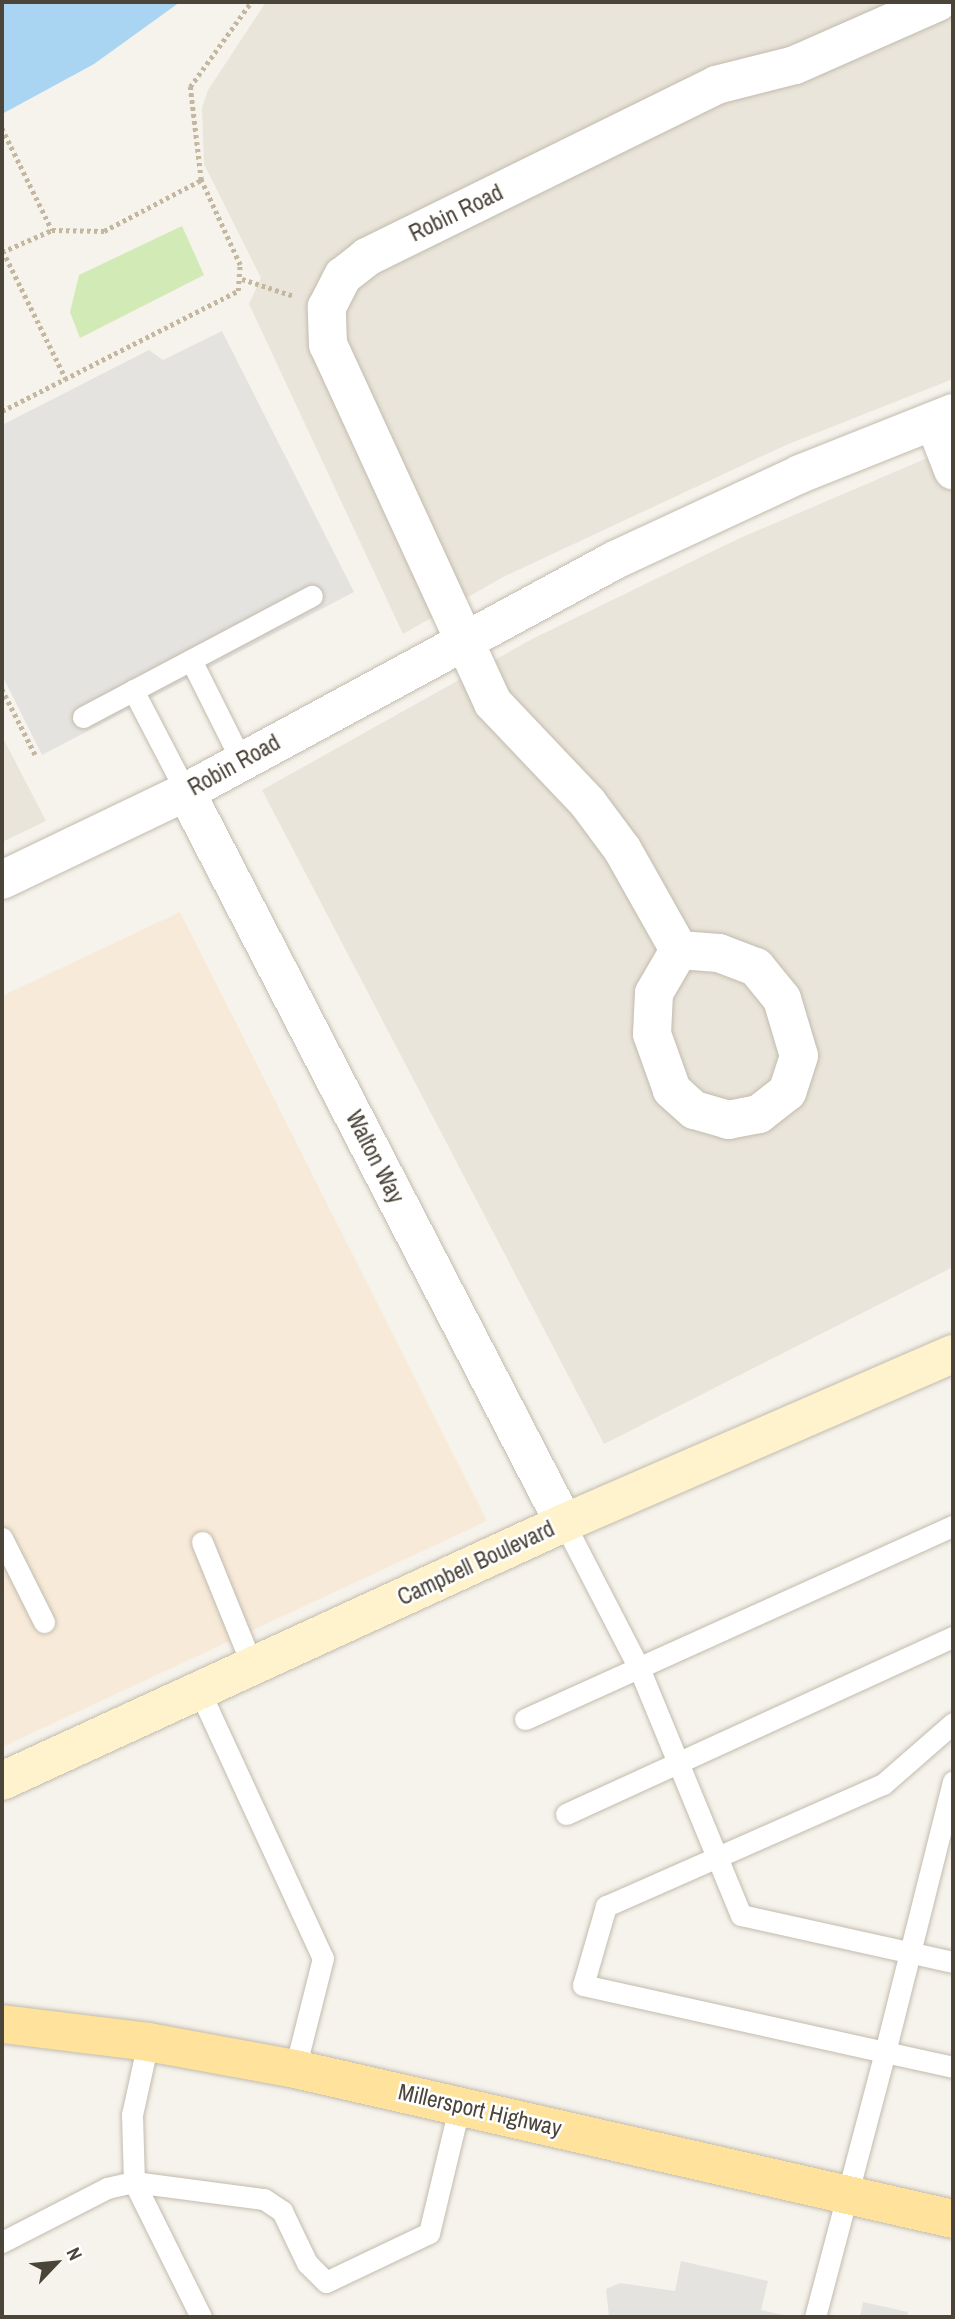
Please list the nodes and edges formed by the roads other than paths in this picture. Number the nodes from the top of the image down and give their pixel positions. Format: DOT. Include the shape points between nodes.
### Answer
graph roads {
  1 [pos="938,2"];
  2 [pos="944,417"];
  3 [pos="953,470"];
  4 [pos="312,596"];
  5 [pos="462,640"];
  6 [pos="191,660"];
  7 [pos="133,690"];
  8 [pos="83,717"];
  9 [pos="242,762"];
  10 [pos="186,792"];
  11 [pos="2,880"];
  12 [pos="679,950"];
  13 [pos="953,1354"];
  14 [pos="564,1523"];
  15 [pos="953,1526"];
  16 [pos="2,1538"];
  17 [pos="202,1542"];
  18 [pos="44,1622"];
  19 [pos="953,1637"];
  20 [pos="252,1665"];
  21 [pos="639,1668"];
  22 [pos="199,1690"];
  23 [pos="525,1719"];
  24 [pos="953,1723"];
  25 [pos="679,1764"];
  26 [pos="2,1781"];
  27 [pos="953,1782"];
  28 [pos="566,1814"];
  29 [pos="718,1857"];
  30 [pos="907,1952"];
  31 [pos="953,1962"];
  32 [pos="2,2000"];
  33 [pos="16,2026"];
  34 [pos="148,2042"];
  35 [pos="885,2052"];
  36 [pos="953,2067"];
  37 [pos="295,2069"];
  38 [pos="460,2104"];
  39 [pos="134,2182"];
  40 [pos="846,2192"];
  41 [pos="953,2219"];
  42 [pos="2,2242"];
  43 [pos="201,2317"];
  44 [pos="815,2317"];
  1 -- 5 [label="street, Robin Road" via="795,65 716,85 367,257 343,276 327,307 328,345"];
  2 -- 3 [label="street, Robin Road"];
  2 -- 5 [label="street, Robin Road" via="708,515"];
  4 -- 6 [label="lane"];
  5 -- 9 [label="street, Robin Road"];
  5 -- 12 [label="street, Robin Road" via="493,703 588,803 622,849"];
  6 -- 7 [label="lane"];
  6 -- 9 [label="lane"];
  7 -- 8 [label="lane"];
  7 -- 10 [label="lane"];
  9 -- 10 [label="street, Robin Road"];
  10 -- 11 [label="street, Robin Road"];
  10 -- 14 [label="street, Walton Way"];
  12 -- 12 [label="street" via="654,993 652,1034 671,1090 694,1110 729,1120 760,1114 788,1092 799,1056 782,999 756,967 719,953"];
  13 -- 14 [label="main road, Campbell Boulevard"];
  14 -- 20 [label="main road, Campbell Boulevard"];
  14 -- 21 [label="lane"];
  15 -- 21 [label="lane"];
  16 -- 18 [label="lane"];
  17 -- 20 [label="lane"];
  19 -- 25 [label="lane"];
  20 -- 22 [label="main road, Campbell Boulevard"];
  21 -- 23 [label="lane"];
  21 -- 25 [label="lane"];
  22 -- 26 [label="main road, Campbell Boulevard"];
  22 -- 37 [label="lane" via="323,1958"];
  24 -- 29 [label="lane" via="883,1784"];
  25 -- 28 [label="lane"];
  25 -- 29 [label="lane"];
  27 -- 30 [label="lane"];
  29 -- 30 [label="lane" via="741,1915"];
  29 -- 35 [label="lane" via="606,1906 583,1985"];
  30 -- 31 [label="lane"];
  30 -- 35 [label="lane"];
  32 -- 33 [label="main road"];
  33 -- 34 [label="main road, Millersport Highway"];
  34 -- 37 [label="main road, Millersport Highway"];
  34 -- 39 [label="lane" via="132,2115"];
  35 -- 36 [label="lane"];
  35 -- 40 [label="lane"];
  37 -- 38 [label="main road, Millersport Highway"];
  38 -- 39 [label="lane" via="429,2233 326,2282 307,2263 282,2211 264,2199"];
  38 -- 40 [label="main road, Millersport Highway"];
  39 -- 42 [label="lane" via="107,2188"];
  39 -- 43 [label="lane"];
  40 -- 41 [label="main road, Millersport Highway"];
  40 -- 44 [label="lane"];
}
